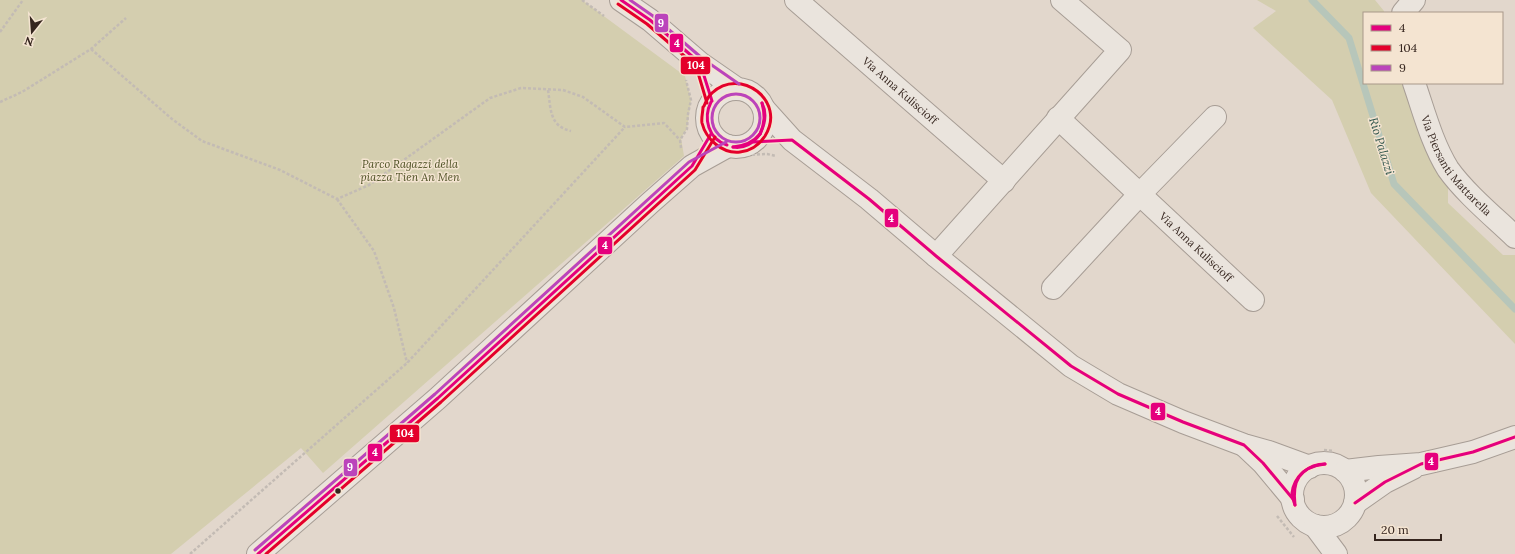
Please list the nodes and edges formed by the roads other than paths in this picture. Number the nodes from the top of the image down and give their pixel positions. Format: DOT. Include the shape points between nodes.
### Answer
graph roads {
  1 [pos="621,0"];
  2 [pos="796,0"];
  3 [pos="1062,0"];
  4 [pos="1414,0"];
  5 [pos="1404,12"];
  6 [pos="692,70"];
  7 [pos="1414,84"];
  8 [pos="736,88"];
  9 [pos="702,100"];
  10 [pos="765,110"];
  11 [pos="1214,117"];
  12 [pos="1058,118"];
  13 [pos="720,140"];
  14 [pos="792,140"];
  15 [pos="753,142"];
  16 [pos="1004,181"];
  17 [pos="1140,195"];
  18 [pos="1515,237"];
  19 [pos="936,256"];
  20 [pos="1053,288"];
  21 [pos="1253,300"];
  22 [pos="1515,437"];
  23 [pos="1244,445"];
  24 [pos="1315,458"];
  25 [pos="1343,462"];
  26 [pos="1422,464"];
  27 [pos="1292,499"];
  28 [pos="1355,503"];
  29 [pos="1341,522"];
  30 [pos="1311,524"];
  31 [pos="258,554"];
  32 [pos="1315,554"];
  33 [pos="1336,554"];
  34 [pos="1340,554"];
  1 -- 6 [label="street" via="650,20"];
  2 -- 16 [label="street, Via Anna Kuliscioff"];
  3 -- 12 [label="street" via="1120,50"];
  4 -- 5 [label="street"];
  6 -- 8 [label="street"];
  6 -- 9 [label="street"];
  7 -- 18 [label="street, Via Piersanti Mattarella" via="1431,134 1448,168 1458,182"];
  8 -- 9 [label="street"];
  8 -- 10 [label="street" via="744,89 757,97"];
  9 -- 13 [label="street" via="708,108 708,126"];
  10 -- 14 [label="street"];
  10 -- 15 [label="street" via="764,128"];
  11 -- 17 [label="street"];
  12 -- 16 [label="street"];
  12 -- 17 [label="street, Via Anna Kuliscioff"];
  13 -- 15 [label="street" via="737,147"];
  13 -- 31 [label="street" via="438,398"];
  14 -- 15 [label="street"];
  14 -- 19 [label="street" via="869,199"];
  16 -- 19 [label="street"];
  17 -- 20 [label="street"];
  17 -- 21 [label="street, Via Anna Kuliscioff"];
  19 -- 23 [label="street" via="1071,366 1118,394"];
  22 -- 26 [label="street" via="1473,452"];
  23 -- 24 [label="street" via="1269,452"];
  23 -- 27 [label="street" via="1263,463"];
  24 -- 25 [label="street" via="1319,464 1337,466"];
  24 -- 27 [label="street" via="1296,480"];
  25 -- 26 [label="street" via="1379,467"];
  25 -- 28 [label="street" via="1355,486"];
  26 -- 28 [label="street" via="1385,482"];
  27 -- 30 [label="street" via="1300,516"];
  28 -- 29 [label="street" via="1350,514"];
  29 -- 30 [label="street" via="1328,526"];
  29 -- 34 [label="street"];
  30 -- 32 [label="street"];
  30 -- 33 [label="street"];
}
